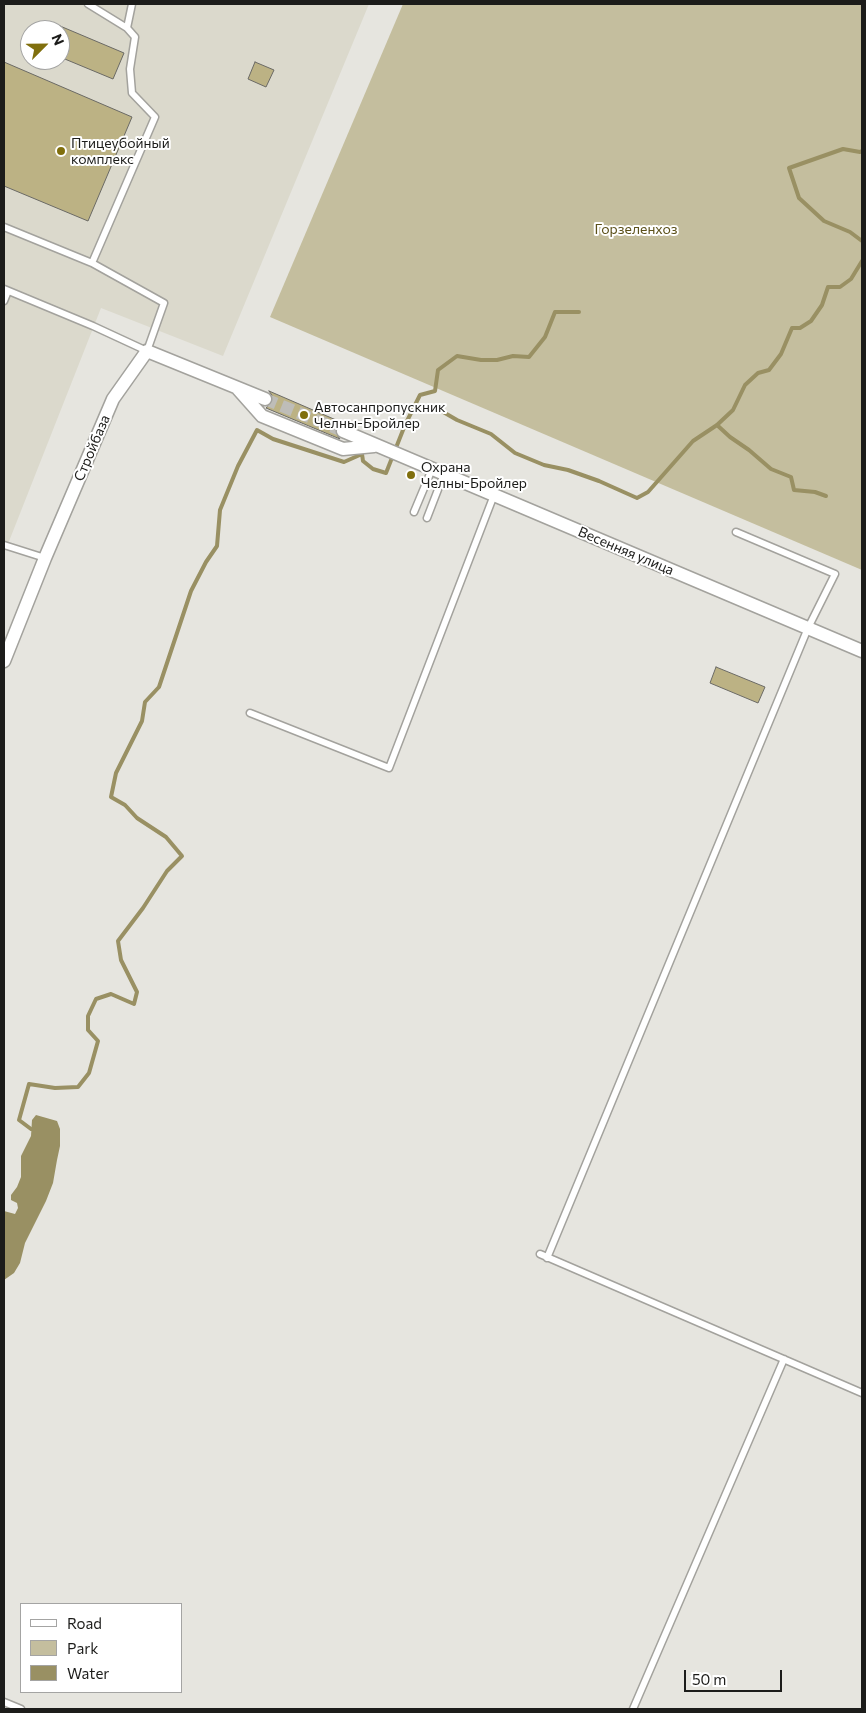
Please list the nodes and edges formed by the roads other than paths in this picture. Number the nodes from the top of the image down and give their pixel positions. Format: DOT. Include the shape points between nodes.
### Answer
graph roads {
  1 [pos="88,4"];
  2 [pos="132,4"];
  3 [pos="127,28"];
  4 [pos="4,227"];
  5 [pos="92,263"];
  6 [pos="6,290"];
  7 [pos="4,301"];
  8 [pos="146,351"];
  9 [pos="236,387"];
  10 [pos="262,397"];
  11 [pos="342,431"];
  12 [pos="377,446"];
  13 [pos="438,471"];
  14 [pos="494,495"];
  15 [pos="414,512"];
  16 [pos="427,518"];
  17 [pos="736,532"];
  18 [pos="4,545"];
  19 [pos="45,558"];
  20 [pos="808,628"];
  21 [pos="862,651"];
  22 [pos="4,661"];
  23 [pos="250,713"];
  24 [pos="540,1254"];
  25 [pos="547,1258"];
  26 [pos="784,1359"];
  27 [pos="862,1393"];
  28 [pos="4,1702"];
  29 [pos="21,1709"];
  30 [pos="633,1709"];
  1 -- 3 [label="lane"];
  2 -- 3 [label="lane"];
  3 -- 5 [label="lane" via="135,37 130,70 132,93 155,117"];
  4 -- 5 [label="lane"];
  5 -- 8 [label="lane" via="164,303"];
  6 -- 7 [label="lane"];
  6 -- 8 [label="lane"];
  8 -- 9 [label="street"];
  8 -- 19 [label="street, Стройбаза" via="113,399"];
  9 -- 10 [label="street"];
  9 -- 12 [label="street" via="262,416 343,449"];
  11 -- 12 [label="street, Весенняя улица"];
  12 -- 13 [label="street, Весенняя улица"];
  13 -- 14 [label="street, Весенняя улица"];
  13 -- 15 [label="lane"];
  13 -- 16 [label="lane"];
  14 -- 20 [label="street, Весенняя улица"];
  14 -- 23 [label="lane" via="389,768"];
  17 -- 20 [label="lane" via="835,574"];
  18 -- 19 [label="lane"];
  19 -- 22 [label="street, Стройбаза"];
  20 -- 21 [label="street, Весенняя улица"];
  20 -- 25 [label="lane"];
  24 -- 25 [label="lane"];
  25 -- 26 [label="lane"];
  26 -- 27 [label="lane"];
  26 -- 30 [label="lane"];
  28 -- 29 [label="lane"];
}
